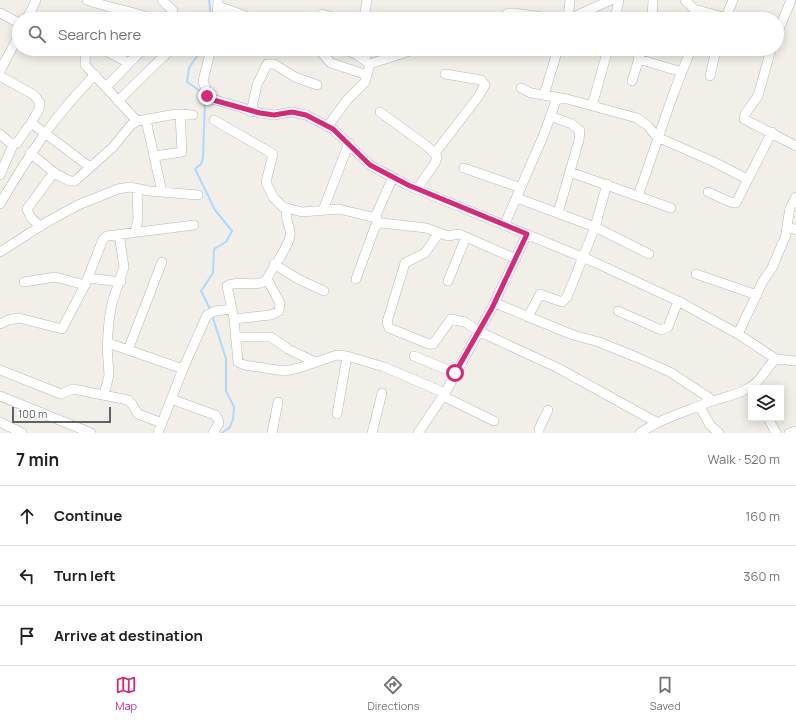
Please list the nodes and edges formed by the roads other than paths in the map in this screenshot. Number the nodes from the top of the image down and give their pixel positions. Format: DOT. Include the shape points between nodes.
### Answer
graph roads {
  1 [pos="36,0"];
  2 [pos="162,0"];
  3 [pos="367,0"];
  4 [pos="570,0"];
  5 [pos="589,0"];
  6 [pos="612,0"];
  7 [pos="619,0"];
  8 [pos="653,0"];
  9 [pos="733,0"];
  10 [pos="791,0"];
  11 [pos="93,1"];
  12 [pos="688,2"];
  13 [pos="218,3"];
  14 [pos="590,10"];
  15 [pos="30,12"];
  16 [pos="132,12"];
  17 [pos="173,12"];
  18 [pos="238,12"];
  19 [pos="365,12"];
  20 [pos="569,12"];
  21 [pos="585,12"];
  22 [pos="616,12"];
  23 [pos="652,12"];
  24 [pos="697,12"];
  25 [pos="729,12"];
  26 [pos="0,13"];
  27 [pos="784,17"];
  28 [pos="12,19"];
  29 [pos="12,50"];
  30 [pos="86,56"];
  31 [pos="116,56"];
  32 [pos="136,56"];
  33 [pos="164,56"];
  34 [pos="209,56"];
  35 [pos="324,56"];
  36 [pos="359,56"];
  37 [pos="368,56"];
  38 [pos="390,56"];
  39 [pos="556,56"];
  40 [pos="606,56"];
  41 [pos="639,56"];
  42 [pos="688,56"];
  43 [pos="715,56"];
  44 [pos="769,56"];
  45 [pos="638,59"];
  46 [pos="368,62"];
  47 [pos="129,63"];
  48 [pos="0,71"];
  49 [pos="682,72"];
  50 [pos="445,74"];
  51 [pos="95,75"];
  52 [pos="367,75"];
  53 [pos="0,76"];
  54 [pos="710,76"];
  55 [pos="632,81"];
  56 [pos="317,86"];
  57 [pos="106,87"];
  58 [pos="521,88"];
  59 [pos="544,95"];
  60 [pos="557,98"];
  61 [pos="118,101"];
  62 [pos="592,106"];
  63 [pos="251,112"];
  64 [pos="380,112"];
  65 [pos="180,114"];
  66 [pos="193,115"];
  67 [pos="550,116"];
  68 [pos="146,120"];
  69 [pos="214,120"];
  70 [pos="137,121"];
  71 [pos="30,125"];
  72 [pos="328,126"];
  73 [pos="45,132"];
  74 [pos="772,132"];
  75 [pos="0,134"];
  76 [pos="657,137"];
  77 [pos="14,143"];
  78 [pos="349,143"];
  79 [pos="796,146"];
  80 [pos="30,152"];
  81 [pos="435,153"];
  82 [pos="155,156"];
  83 [pos="90,167"];
  84 [pos="464,168"];
  85 [pos="570,172"];
  86 [pos="55,174"];
  87 [pos="0,175"];
  88 [pos="393,177"];
  89 [pos="747,179"];
  90 [pos="606,184"];
  91 [pos="521,188"];
  92 [pos="137,189"];
  93 [pos="417,189"];
  94 [pos="162,192"];
  95 [pos="708,192"];
  96 [pos="198,195"];
  97 [pos="638,196"];
  98 [pos="796,197"];
  99 [pos="517,198"];
  100 [pos="0,204"];
  101 [pos="671,208"];
  102 [pos="287,209"];
  103 [pos="323,210"];
  104 [pos="558,213"];
  105 [pos="377,221"];
  106 [pos="194,225"];
  107 [pos="40,226"];
  108 [pos="504,226"];
  109 [pos="787,226"];
  110 [pos="595,227"];
  111 [pos="796,230"];
  112 [pos="135,232"];
  113 [pos="439,233"];
  114 [pos="119,234"];
  115 [pos="527,234"];
  116 [pos="466,237"];
  117 [pos="0,252"];
  118 [pos="650,254"];
  119 [pos="584,258"];
  120 [pos="516,259"];
  121 [pos="162,262"];
  122 [pos="274,264"];
  123 [pos="696,274"];
  124 [pos="267,279"];
  125 [pos="356,279"];
  126 [pos="87,281"];
  127 [pos="448,281"];
  128 [pos="24,282"];
  129 [pos="121,282"];
  130 [pos="324,291"];
  131 [pos="756,295"];
  132 [pos="678,301"];
  133 [pos="495,303"];
  134 [pos="232,309"];
  135 [pos="618,310"];
  136 [pos="528,317"];
  137 [pos="234,319"];
  138 [pos="0,324"];
  139 [pos="478,331"];
  140 [pos="738,334"];
  141 [pos="235,337"];
  142 [pos="108,343"];
  143 [pos="128,350"];
  144 [pos="347,356"];
  145 [pos="414,356"];
  146 [pos="776,359"];
  147 [pos="796,361"];
  148 [pos="315,362"];
  149 [pos="183,369"];
  150 [pos="0,370"];
  151 [pos="455,373"];
  152 [pos="753,385"];
  153 [pos="748,389"];
  154 [pos="382,393"];
  155 [pos="104,395"];
  156 [pos="444,395"];
  157 [pos="0,396"];
  158 [pos="171,400"];
  159 [pos="714,401"];
  160 [pos="278,402"];
  161 [pos="700,407"];
  162 [pos="548,410"];
  163 [pos="337,414"];
  164 [pos="494,421"];
  165 [pos="770,421"];
  166 [pos="0,422"];
  167 [pos="656,422"];
  168 [pos="162,423"];
  169 [pos="796,431"];
  170 [pos="22,433"];
  171 [pos="91,433"];
  172 [pos="158,433"];
  173 [pos="213,433"];
  174 [pos="272,433"];
  175 [pos="372,433"];
  176 [pos="418,433"];
  177 [pos="539,433"];
  178 [pos="640,433"];
  179 [pos="719,433"];
  180 [pos="776,433"];
  181 [pos="789,433"];
  1 -- 15 [label="street"];
  2 -- 17 [label="street"];
  3 -- 19 [label="street"];
  4 -- 20 [label="street"];
  5 -- 14 [label="street"];
  6 -- 14 [label="street"];
  7 -- 22 [label="street"];
  8 -- 23 [label="street"];
  9 -- 25 [label="street"];
  10 -- 27 [label="street"];
  11 -- 16 [label="street" via="106,7"];
  12 -- 24 [label="street"];
  13 -- 18 [label="street"];
  14 -- 21 [label="street"];
  26 -- 28 [label="street"];
  29 -- 48 [label="street"];
  30 -- 51 [label="street" via="85,64"];
  31 -- 47 [label="street"];
  32 -- 47 [label="street"];
  33 -- 61 [label="street"];
  34 -- 63 [label="street" via="203,81 207,96"];
  35 -- 52 [label="street" via="331,63"];
  36 -- 46 [label="street"];
  37 -- 46 [label="street"];
  38 -- 46 [label="street"];
  39 -- 59 [label="street"];
  40 -- 62 [label="street"];
  41 -- 45 [label="street"];
  42 -- 49 [label="street"];
  43 -- 54 [label="street"];
  44 -- 74 [label="street" via="758,96 744,119"];
  45 -- 49 [label="street"];
  45 -- 55 [label="street"];
  46 -- 52 [label="street"];
  47 -- 57 [label="street"];
  49 -- 76 [label="street"];
  50 -- 81 [label="street" via="481,80 485,85"];
  51 -- 57 [label="street"];
  51 -- 73 [label="street" via="71,99"];
  52 -- 72 [label="street"];
  53 -- 71 [label="street" via="34,95 40,103"];
  56 -- 63 [label="street" via="295,77 274,64 267,64 259,80"];
  57 -- 61 [label="street"];
  58 -- 59 [label="street"];
  59 -- 60 [label="street"];
  60 -- 62 [label="street"];
  60 -- 67 [label="street"];
  61 -- 70 [label="street"];
  62 -- 76 [label="street" via="637,118"];
  63 -- 72 [label="street" via="274,115 299,113"];
  64 -- 81 [label="street"];
  65 -- 66 [label="street"];
  65 -- 68 [label="street"];
  65 -- 82 [label="street" via="182,152"];
  67 -- 85 [label="street" via="572,124 580,131"];
  67 -- 91 [label="street"];
  68 -- 70 [label="street"];
  68 -- 82 [label="street"];
  69 -- 102 [label="street" via="273,154 267,186 273,197"];
  70 -- 83 [label="street"];
  71 -- 73 [label="street"];
  71 -- 77 [label="street"];
  72 -- 78 [label="street"];
  73 -- 80 [label="street"];
  73 -- 83 [label="street"];
  74 -- 79 [label="street"];
  74 -- 89 [label="street"];
  75 -- 77 [label="street" via="7,141"];
  76 -- 89 [label="street"];
  76 -- 97 [label="street"];
  77 -- 87 [label="street"];
  78 -- 88 [label="street" via="365,161"];
  78 -- 103 [label="street"];
  80 -- 86 [label="street"];
  80 -- 100 [label="street"];
  81 -- 93 [label="street" via="437,160"];
  82 -- 94 [label="street"];
  83 -- 86 [label="street" via="72,182"];
  84 -- 91 [label="street"];
  85 -- 90 [label="street"];
  85 -- 104 [label="street"];
  86 -- 107 [label="street" via="49,177 27,209 28,214"];
  88 -- 93 [label="street"];
  88 -- 105 [label="street"];
  89 -- 95 [label="street" via="736,203"];
  90 -- 97 [label="street"];
  90 -- 110 [label="street"];
  91 -- 99 [label="street"];
  92 -- 94 [label="street"];
  92 -- 107 [label="street" via="118,189 78,205"];
  92 -- 112 [label="street" via="138,219"];
  93 -- 108 [label="street"];
  94 -- 96 [label="street"];
  97 -- 101 [label="street"];
  98 -- 109 [label="street" via="790,208"];
  99 -- 104 [label="street"];
  99 -- 108 [label="street"];
  102 -- 103 [label="street" via="302,212"];
  102 -- 122 [label="street" via="285,218 290,229 289,238"];
  103 -- 105 [label="street" via="347,210"];
  104 -- 110 [label="street"];
  105 -- 113 [label="street" via="426,228"];
  105 -- 125 [label="street"];
  106 -- 112 [label="street"];
  107 -- 117 [label="street"];
  108 -- 115 [label="street"];
  109 -- 111 [label="street"];
  109 -- 131 [label="street" via="780,251"];
  110 -- 118 [label="street"];
  110 -- 119 [label="street"];
  112 -- 114 [label="street"];
  113 -- 116 [label="street"];
  113 -- 139 [label="street" via="425,252 405,262 388,326 429,344 436,342 451,319 460,320"];
  114 -- 126 [label="street" via="103,238"];
  114 -- 129 [label="street" via="124,267"];
  115 -- 119 [label="street"];
  115 -- 120 [label="street"];
  116 -- 120 [label="street"];
  116 -- 127 [label="street"];
  119 -- 132 [label="street"];
  119 -- 136 [label="street" via="564,301 559,302 540,294"];
  120 -- 133 [label="street"];
  121 -- 143 [label="street"];
  122 -- 124 [label="street"];
  122 -- 130 [label="street" via="298,280"];
  123 -- 131 [label="street"];
  124 -- 134 [label="street" via="262,282 229,284 227,288"];
  124 -- 137 [label="street" via="280,303 279,311 271,316"];
  126 -- 128 [label="street" via="55,277"];
  126 -- 129 [label="street"];
  126 -- 138 [label="street" via="62,329 19,318"];
  129 -- 142 [label="street" via="112,304"];
  131 -- 140 [label="street"];
  132 -- 135 [label="street" via="668,327 661,330"];
  132 -- 140 [label="street"];
  133 -- 136 [label="street"];
  133 -- 139 [label="street"];
  134 -- 137 [label="street"];
  134 -- 149 [label="street" via="212,312 200,329"];
  136 -- 159 [label="street" via="573,335 599,342 670,372"];
  137 -- 141 [label="street"];
  139 -- 151 [label="street"];
  139 -- 167 [label="street" via="558,368"];
  140 -- 146 [label="street"];
  141 -- 148 [label="street" via="271,337 288,349"];
  141 -- 148 [label="street" via="236,358 244,365 284,371"];
  142 -- 143 [label="street"];
  142 -- 155 [label="street" via="109,375"];
  143 -- 149 [label="street"];
  144 -- 148 [label="street" via="337,355"];
  144 -- 156 [label="street" via="384,367"];
  144 -- 163 [label="street"];
  145 -- 151 [label="street"];
  146 -- 147 [label="street"];
  146 -- 152 [label="street"];
  149 -- 158 [label="street"];
  150 -- 155 [label="street" via="56,392 65,393 73,389"];
  151 -- 156 [label="street"];
  153 -- 159 [label="street"];
  154 -- 175 [label="street"];
  155 -- 168 [label="street" via="128,400 138,414"];
  156 -- 164 [label="street"];
  156 -- 176 [label="street"];
  157 -- 171 [label="street"];
  158 -- 168 [label="street"];
  158 -- 173 [label="street" via="215,416 219,422"];
  159 -- 161 [label="street"];
  160 -- 174 [label="street"];
  161 -- 167 [label="street"];
  161 -- 179 [label="street" via="710,425"];
  162 -- 177 [label="street"];
  165 -- 180 [label="street"];
  166 -- 170 [label="street"];
  167 -- 178 [label="street"];
  168 -- 172 [label="street"];
  169 -- 181 [label="street"];
}
